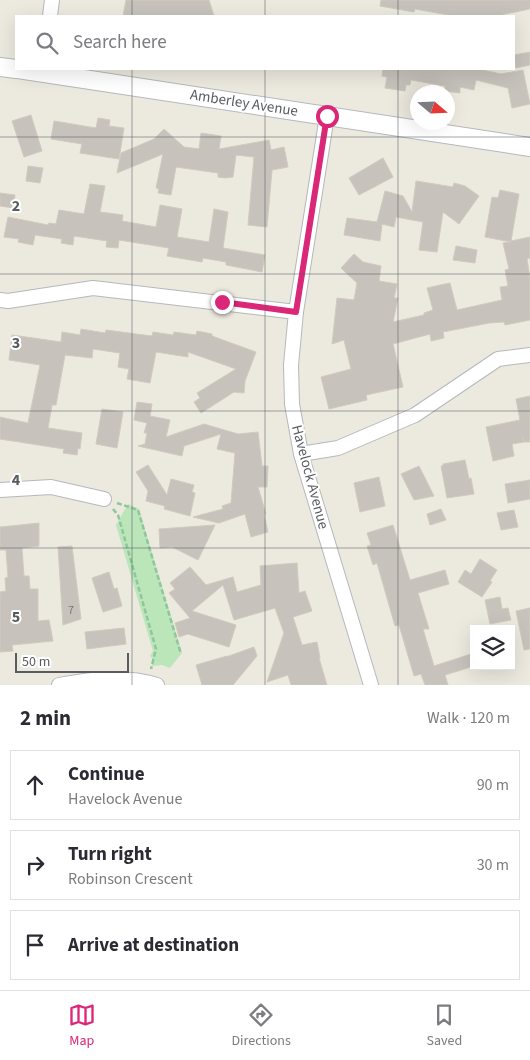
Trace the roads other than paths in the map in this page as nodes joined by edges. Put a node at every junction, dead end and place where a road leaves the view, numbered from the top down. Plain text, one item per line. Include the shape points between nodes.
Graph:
1 (52, 0) edge
2 (50, 15) edge
3 (0, 67) edge
4 (15, 69) edge
5 (41, 70) edge
6 (327, 116) junction
7 (530, 147) edge
8 (0, 300) edge
9 (296, 312) junction
10 (530, 355) edge
11 (301, 454) junction
12 (0, 490) edge
13 (104, 499) road end
14 (152, 684) edge
15 (59, 685) edge
16 (371, 685) edge

1 - 2 street
3 - 4 street, Amberley Avenue
5 - 6 street, Amberley Avenue
6 - 7 street, Amberley Avenue
6 - 9 street, Havelock Avenue
8 - 9 street via 93,288
9 - 11 street, Havelock Avenue via 291,365 292,404
10 - 11 street via 498,359 415,415 338,448
11 - 16 street, Havelock Avenue
12 - 13 street via 51,487
14 - 15 street via 110,679

